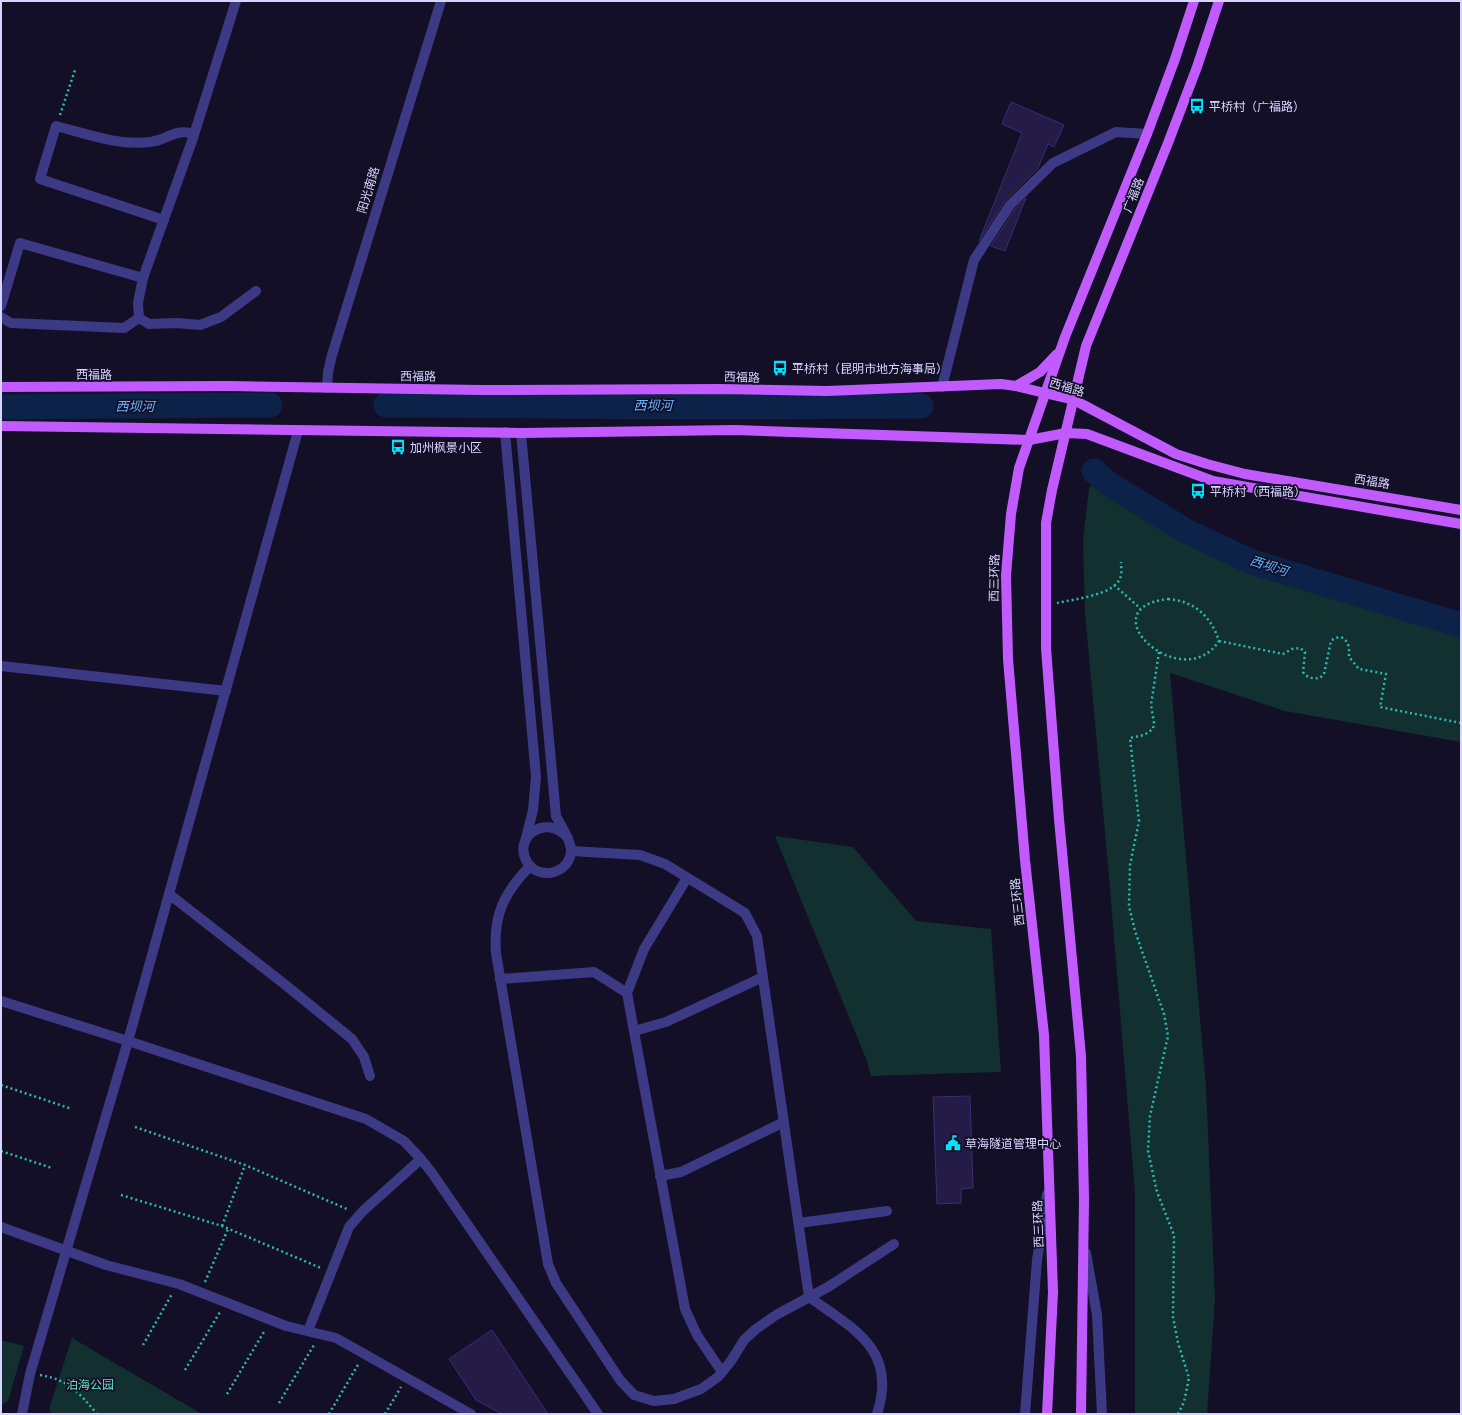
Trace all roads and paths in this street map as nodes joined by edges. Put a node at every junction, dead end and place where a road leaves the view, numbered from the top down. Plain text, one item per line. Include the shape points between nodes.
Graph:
1 (236, 1) edge
2 (441, 1) edge
3 (1194, 1) edge
4 (1219, 1) edge
5 (75, 70) dead end
6 (56, 126) junction
7 (194, 134) junction
8 (1147, 134) junction
9 (164, 220) junction
10 (143, 278) junction
11 (256, 291) dead end
12 (1, 306) edge
13 (1, 316) edge
14 (139, 318) junction
15 (1060, 351) junction
16 (1016, 386) junction
17 (942, 387) junction
18 (1, 388) edge
19 (327, 388) junction
20 (1046, 393) junction
21 (1074, 400) junction
22 (1, 426) edge
23 (298, 431) junction
24 (505, 432) junction
25 (521, 433) junction
26 (1066, 433) junction
27 (1029, 440) junction
28 (1461, 510) edge
29 (1461, 524) edge
30 (1122, 562) dead end
31 (1114, 585) junction
32 (1045, 606) junction
33 (1140, 608) junction
34 (1219, 641) junction
35 (1159, 652) junction
36 (1, 666) edge
37 (226, 691) junction
38 (1461, 723) edge
39 (568, 838) junction
40 (525, 842) junction
41 (571, 851) junction
42 (530, 866) junction
43 (687, 878) junction
44 (169, 894) junction
45 (763, 977) junction
46 (500, 978) junction
47 (627, 993) junction
48 (1, 1001) edge
49 (634, 1031) junction
50 (128, 1041) junction
51 (370, 1076) dead end
52 (1, 1085) edge
53 (72, 1108) dead end
54 (784, 1122) junction
55 (135, 1127) dead end
56 (1, 1151) edge
57 (421, 1159) junction
58 (244, 1165) junction
59 (52, 1168) dead end
60 (660, 1176) junction
61 (1049, 1176) junction
62 (121, 1195) dead end
63 (887, 1211) dead end
64 (360, 1214) junction
65 (799, 1224) junction
66 (222, 1226) junction
67 (1, 1227) edge
68 (228, 1229) junction
69 (1084, 1241) junction
70 (894, 1244) dead end
71 (67, 1249) junction
72 (331, 1272) junction
73 (179, 1284) junction
74 (200, 1291) junction
75 (809, 1297) junction
76 (226, 1302) junction
77 (272, 1320) junction
78 (308, 1331) junction
79 (320, 1334) junction
80 (143, 1345) dead end
81 (364, 1354) junction
82 (185, 1370) dead end
83 (722, 1372) junction
84 (30, 1374) junction
85 (406, 1378) junction
86 (227, 1394) dead end
87 (279, 1403) dead end
88 (22, 1414) edge
89 (97, 1414) edge
90 (329, 1414) edge
91 (385, 1414) edge
92 (471, 1414) edge
93 (598, 1414) edge
94 (877, 1414) edge
95 (1025, 1414) edge
96 (1047, 1414) edge
97 (1082, 1414) edge
98 (1102, 1414) edge
99 (1178, 1414) edge

1 - 7 street
2 - 19 street, 阳光南路 via 332,355
3 - 8 main road, 广福路
4 - 21 main road, 广福路 via 1176,122 1086,346
5 - 6 path
6 - 7 street via 128,142 152,142 183,131
6 - 9 street via 40,179
7 - 9 street
8 - 15 main road, 广福路
8 - 17 street via 1116,132 1053,163 1010,205 974,260
9 - 10 street
10 - 12 street via 20,243
10 - 14 street via 138,303
11 - 14 street via 221,317 200,325 149,324
13 - 14 street via 11,323 124,328
15 - 16 main road via 1040,372
15 - 20 main road, 广福路
16 - 17 main road, 西福路 via 1001,384
16 - 20 main road, 西福路
17 - 19 main road, 西福路 via 827,391
18 - 19 main road, 西福路
20 - 21 main road, 西福路
20 - 27 main road, 西三环路
21 - 26 main road, 广福路
21 - 28 main road, 西福路 via 1176,454 1207,464 1245,474
22 - 23 main road
23 - 24 main road
23 - 37 street
24 - 25 main road
24 - 40 street via 536,777 533,810
25 - 27 main road via 735,430
25 - 39 street via 556,816
26 - 27 main road
26 - 29 main road via 1087,434 1213,482
26 - 32 main road via 1046,523
27 - 61 main road, 西三环路 via 1019,468 1011,514 1006,575 1008,659 1025,860 1044,1035
30 - 31 path via 1122,576
31 - 32 path via 1104,593
31 - 33 path
32 - 69 main road via 1059,820 1081,1056
33 - 34 path via 1158,600 1188,603 1208,618
33 - 35 path via 1135,618 1137,627 1148,644
34 - 35 path via 1213,650 1195,658 1175,658
34 - 38 path via 1283,654 1300,648 1305,652 1302,672 1314,679 1324,674 1331,641 1341,637 1349,645 1349,657 1359,669 1386,674 1380,707
35 - 99 path via 1151,705 1153,729 1144,735 1130,738 1138,821 1130,865 1129,906 1164,1014 1168,1036 1150,1116 1148,1151 1157,1192 1174,1235 1173,1317 1189,1378 1184,1402
36 - 37 street
37 - 44 street
39 - 40 street via 558,829 545,826 532,832
39 - 41 street
40 - 42 street via 524,855
41 - 42 street via 566,864 555,872 542,873
41 - 43 street via 640,855 665,864
42 - 46 street via 507,895 498,913 494,933
43 - 45 street via 745,913 757,936
43 - 47 street via 644,949
44 - 50 street
44 - 51 street via 352,1039 364,1057
45 - 49 street via 666,1022
45 - 54 street
46 - 47 street via 594,972
46 - 83 street via 548,1264 556,1283 620,1380 634,1395 654,1401 674,1399 700,1389
47 - 49 street
48 - 50 street
49 - 60 street
50 - 57 street via 366,1119 404,1141
50 - 71 street
52 - 53 path
54 - 60 street via 681,1172
54 - 65 street
55 - 58 path
56 - 59 path
57 - 64 street
57 - 93 street
58 - 64 path
58 - 66 path
60 - 83 street via 685,1309 697,1335
61 - 95 street via 1037,1260
61 - 96 main road, 西三环路 via 1053,1292
62 - 66 path
63 - 65 street
64 - 72 street via 349,1227
65 - 75 street
66 - 68 path
67 - 71 street
68 - 72 path
68 - 74 path
69 - 97 main road
69 - 98 street via 1097,1315
70 - 75 street
71 - 73 street via 106,1265
71 - 84 street
72 - 78 street
73 - 74 street
73 - 80 path
74 - 76 street
75 - 83 street via 756,1328 744,1340
75 - 94 street via 857,1331 871,1347 881,1365 883,1386
76 - 77 street
76 - 82 path
77 - 78 street
77 - 86 path
78 - 79 street
79 - 81 street via 336,1338
79 - 87 path
81 - 85 street
81 - 90 path
84 - 88 street
84 - 89 path via 56,1378 66,1383 76,1390
85 - 91 path
85 - 92 street

